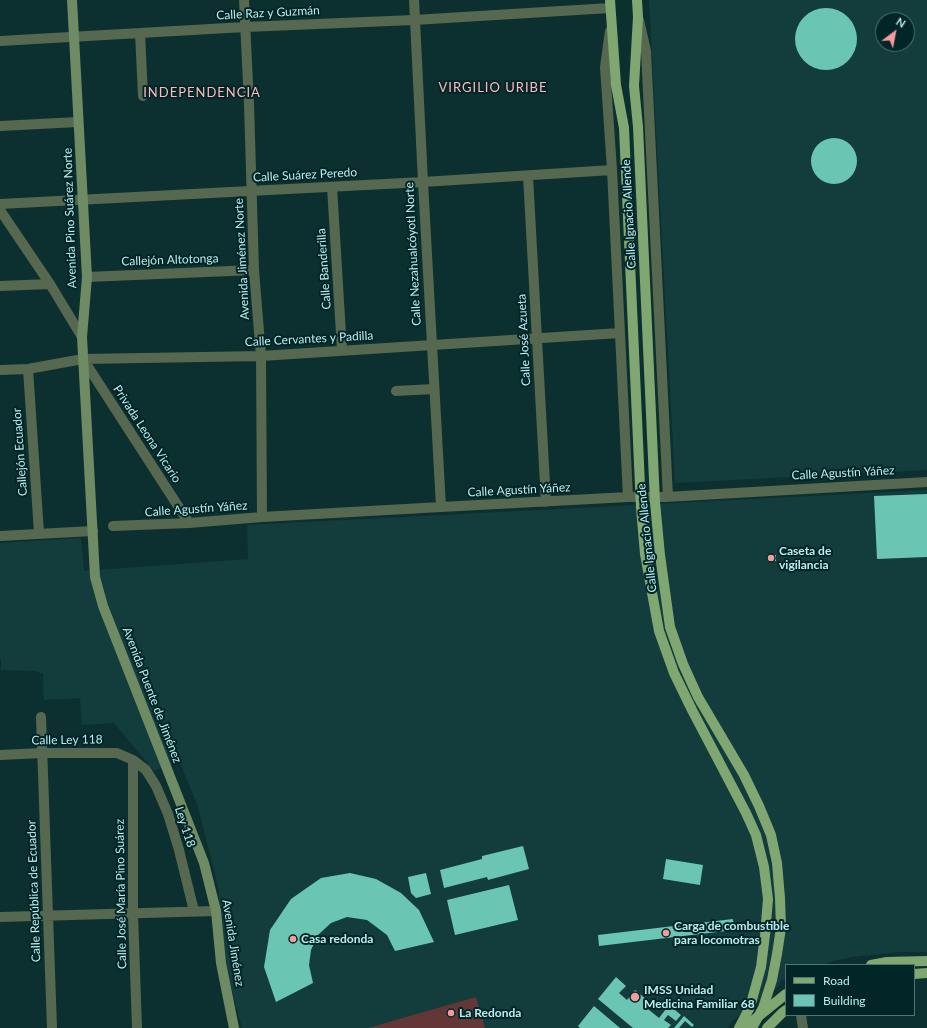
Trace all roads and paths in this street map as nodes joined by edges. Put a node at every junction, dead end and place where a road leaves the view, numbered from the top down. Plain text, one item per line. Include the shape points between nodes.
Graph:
1 (72, 0) edge
2 (244, 0) edge
3 (414, 0) edge
4 (638, 0) edge
5 (610, 4) edge
6 (638, 17) junction
7 (414, 20) junction
8 (611, 23) junction
9 (245, 27) junction
10 (140, 33) junction
11 (74, 37) junction
12 (0, 41) edge
13 (143, 96) dead end
14 (78, 122) junction
15 (0, 126) edge
16 (612, 170) junction
17 (528, 176) junction
18 (422, 182) junction
19 (332, 187) junction
20 (251, 190) junction
21 (83, 200) junction
22 (0, 204) edge
23 (0, 210) edge
24 (254, 270) junction
25 (87, 277) junction
26 (50, 284) junction
27 (0, 286) edge
28 (620, 333) junction
29 (82, 337) junction
30 (537, 338) junction
31 (431, 345) junction
32 (342, 350) junction
33 (261, 356) junction
34 (83, 359) junction
35 (28, 369) junction
36 (0, 370) edge
37 (434, 389) junction
38 (396, 391) dead end
39 (927, 482) edge
40 (628, 497) junction
41 (668, 497) junction
42 (546, 502) junction
43 (441, 506) junction
44 (262, 517) junction
45 (189, 523) junction
46 (113, 526) dead end
47 (93, 531) junction
48 (39, 533) junction
49 (0, 536) edge
50 (41, 717) dead end
51 (42, 753) junction
52 (0, 754) edge
53 (132, 760) junction
54 (204, 863) joint
55 (194, 911) junction
56 (216, 911) junction
57 (133, 913) junction
58 (48, 916) junction
59 (0, 917) edge
60 (927, 961) edge
61 (876, 964) edge
62 (927, 973) edge
63 (915, 974) edge
64 (785, 995) edge
65 (785, 1011) edge
66 (801, 1016) edge
67 (52, 1028) edge
68 (137, 1028) edge
69 (234, 1028) edge
70 (739, 1028) edge
71 (744, 1028) edge
72 (752, 1028) edge
73 (767, 1028) edge
74 (803, 1028) edge

1 - 11 street, Avenida Pino Suárez Norte
2 - 9 street, Avenida Jiménez Norte
3 - 7 street, Calle Nezahualcóyotl Norte
4 - 6 main road, Calle Ignacio Allende
5 - 7 street, Calle Raz y Guzmán
5 - 8 main road, Calle Ignacio Allende
6 - 41 street, Calle Ignacio Allende via 646,51
6 - 72 main road, Calle Ignacio Allende, bridge via 634,86 655,502 670,627 698,697 744,775 771,835 777,863 781,928 772,980 763,1008
7 - 9 street, Calle Raz y Guzmán
7 - 18 street, Calle Nezahualcóyotl Norte
8 - 16 street, Calle Ignacio Allende via 605,67
8 - 70 main road, Calle Ignacio Allende, bridge via 616,85 624,128 645,554 659,631 674,673 756,835 764,867 768,899 761,967 750,1007
9 - 10 street, Calle Raz y Guzmán
9 - 20 street, Avenida Jiménez Norte
10 - 11 street, Calle Raz y Guzmán
10 - 13 street
11 - 12 street, Calle Raz y Guzmán
11 - 14 street, Avenida Pino Suárez Norte
14 - 15 street
14 - 21 street, Avenida Pino Suárez Norte
16 - 17 street, Calle Suárez Peredo
16 - 28 street, Calle Ignacio Allende
17 - 18 street, Calle Suárez Peredo
17 - 30 street, Calle José Azueta
18 - 19 street, Calle Suárez Peredo
18 - 31 street, Calle Nezahualcóyotl Norte
19 - 20 street, Calle Suárez Peredo
19 - 32 street, Calle Banderilla
20 - 21 street, Calle Suárez Peredo
20 - 24 street, Avenida Jiménez Norte
21 - 22 street, Calle Suárez Peredo
21 - 25 street, Avenida Pino Suárez Norte
23 - 26 street
24 - 25 street, Callejón Altotonga
24 - 33 street, Avenida Jiménez Norte
25 - 29 street, Avenida Pino Suárez Norte
26 - 27 street
26 - 29 street
28 - 30 street, Calle Cervantes y Padilla
28 - 40 street, Calle Ignacio Allende
29 - 34 street, Avenida Pino Suárez Norte
30 - 31 street, Calle Cervantes y Padilla
30 - 42 street, Calle José Azueta
31 - 32 street, Calle Cervantes y Padilla
31 - 37 street, Calle Nezahualcóyotl Norte
32 - 33 street, Calle Cervantes y Padilla
33 - 34 street, Calle Cervantes y Padilla
33 - 44 street, Avenida Jiménez Norte
34 - 35 street, Calle Cervantes y Padilla
34 - 45 street, Privada Leona Vicario
34 - 47 street, Avenida Pino Suárez Norte
35 - 36 street, Calle Cervantes y Padilla
35 - 48 street, Callejón Ecuador
37 - 38 street
37 - 43 street, Calle Nezahualcóyotl Norte
39 - 41 street, Calle Agustín Yáñez
40 - 41 street, Calle Agustín Yáñez
40 - 42 street, Calle Agustín Yáñez
42 - 43 street, Calle Agustín Yáñez
43 - 44 street, Calle Agustín Yáñez
44 - 45 street, Calle Agustín Yáñez
45 - 46 street, Calle Agustín Yáñez
47 - 48 street
47 - 54 street, Avenida Puente de Jiménez via 95,577 103,606
48 - 49 street
50 - 51 street, Calle República de Ecuador
51 - 52 street, Calle Ley 118
51 - 53 street, Calle Ley 118 via 117,752
51 - 58 street, Calle República de Ecuador
53 - 55 street, Ley 118 via 146,770 168,814
53 - 57 street, Calle José María Pino Suárez
54 - 56 street, Avenida Jiménez
55 - 56 street
55 - 57 street
56 - 69 street, Avenida Jiménez via 221,963
57 - 58 street
57 - 68 street, Calle José María Pino Suárez
58 - 59 street
58 - 67 street, Calle República de Ecuador
60 - 61 main road
62 - 63 main road
64 - 71 main road
65 - 73 main road
66 - 74 street

